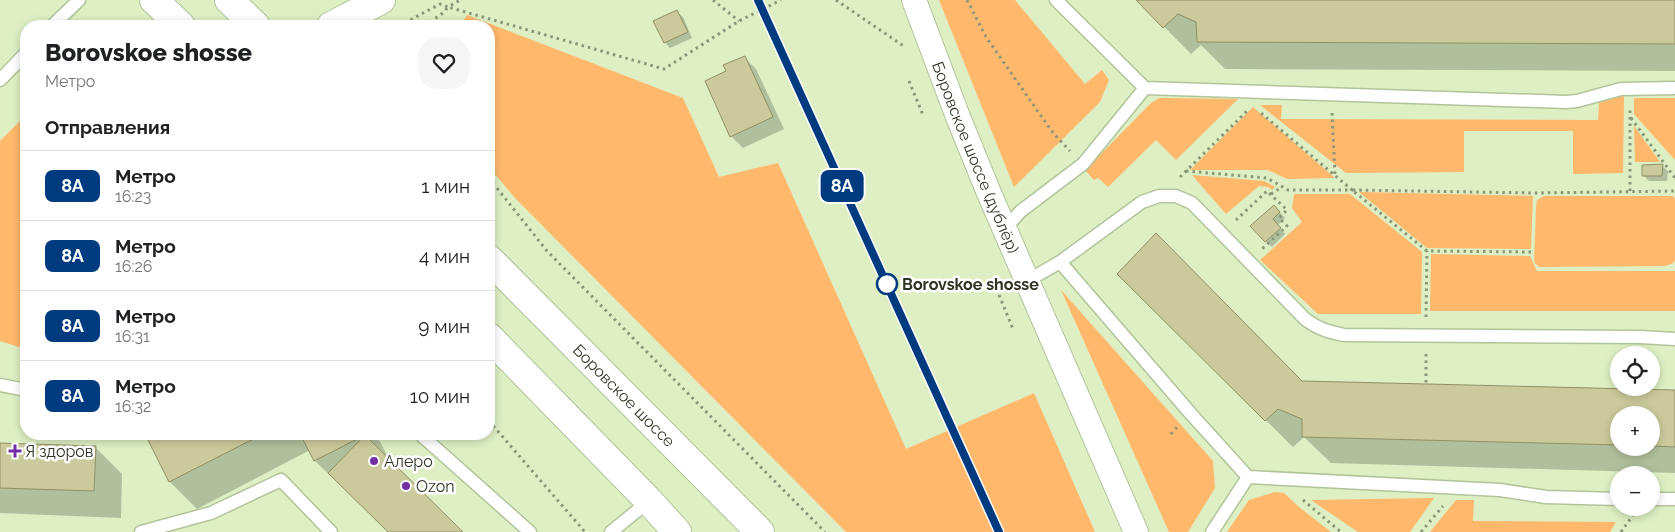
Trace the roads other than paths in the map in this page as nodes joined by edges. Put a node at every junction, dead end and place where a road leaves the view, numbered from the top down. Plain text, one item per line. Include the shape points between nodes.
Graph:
1 (79, 0) edge
2 (154, 0) edge
3 (229, 0) edge
4 (380, 0) edge
5 (914, 0) edge
6 (1056, 0) edge
7 (58, 20) edge
8 (175, 20) edge
9 (250, 20) edge
10 (342, 20) edge
11 (20, 59) edge
12 (0, 80) edge
13 (1145, 88) junction
14 (1675, 88) edge
15 (1004, 229) junction
16 (1060, 262) junction
17 (495, 265) edge
18 (1027, 281) junction
19 (1675, 339) edge
20 (495, 343) edge
21 (0, 385) edge
22 (20, 389) edge
23 (427, 440) edge
24 (1248, 477) junction
25 (1610, 499) edge
26 (1660, 499) edge
27 (1675, 499) edge
28 (650, 501) junction
29 (141, 532) edge
30 (330, 532) edge
31 (530, 532) edge
32 (611, 532) edge
33 (677, 532) edge
34 (760, 532) edge
35 (1136, 532) edge
36 (1212, 532) edge

1 - 7 lane
2 - 8 main road
3 - 9 main road
4 - 10 main road
5 - 15 street, Боровское шоссе (дублёр)
6 - 13 lane
11 - 12 lane
13 - 14 lane via 1566,102 1621,89
13 - 15 lane via 1083,164
15 - 18 street, Боровское шоссе (дублёр)
16 - 18 lane
16 - 19 lane via 1142,202 1159,196 1176,196 1192,203 1305,319 1328,332 1344,335
16 - 24 lane
17 - 34 main road, Боровское шоссе
18 - 35 street, Боровское шоссе (дублёр)
20 - 28 main road
21 - 22 lane
23 - 31 lane
24 - 25 lane
24 - 36 lane
26 - 27 lane
28 - 32 lane
28 - 33 main road
29 - 30 lane via 211,514 281,480

